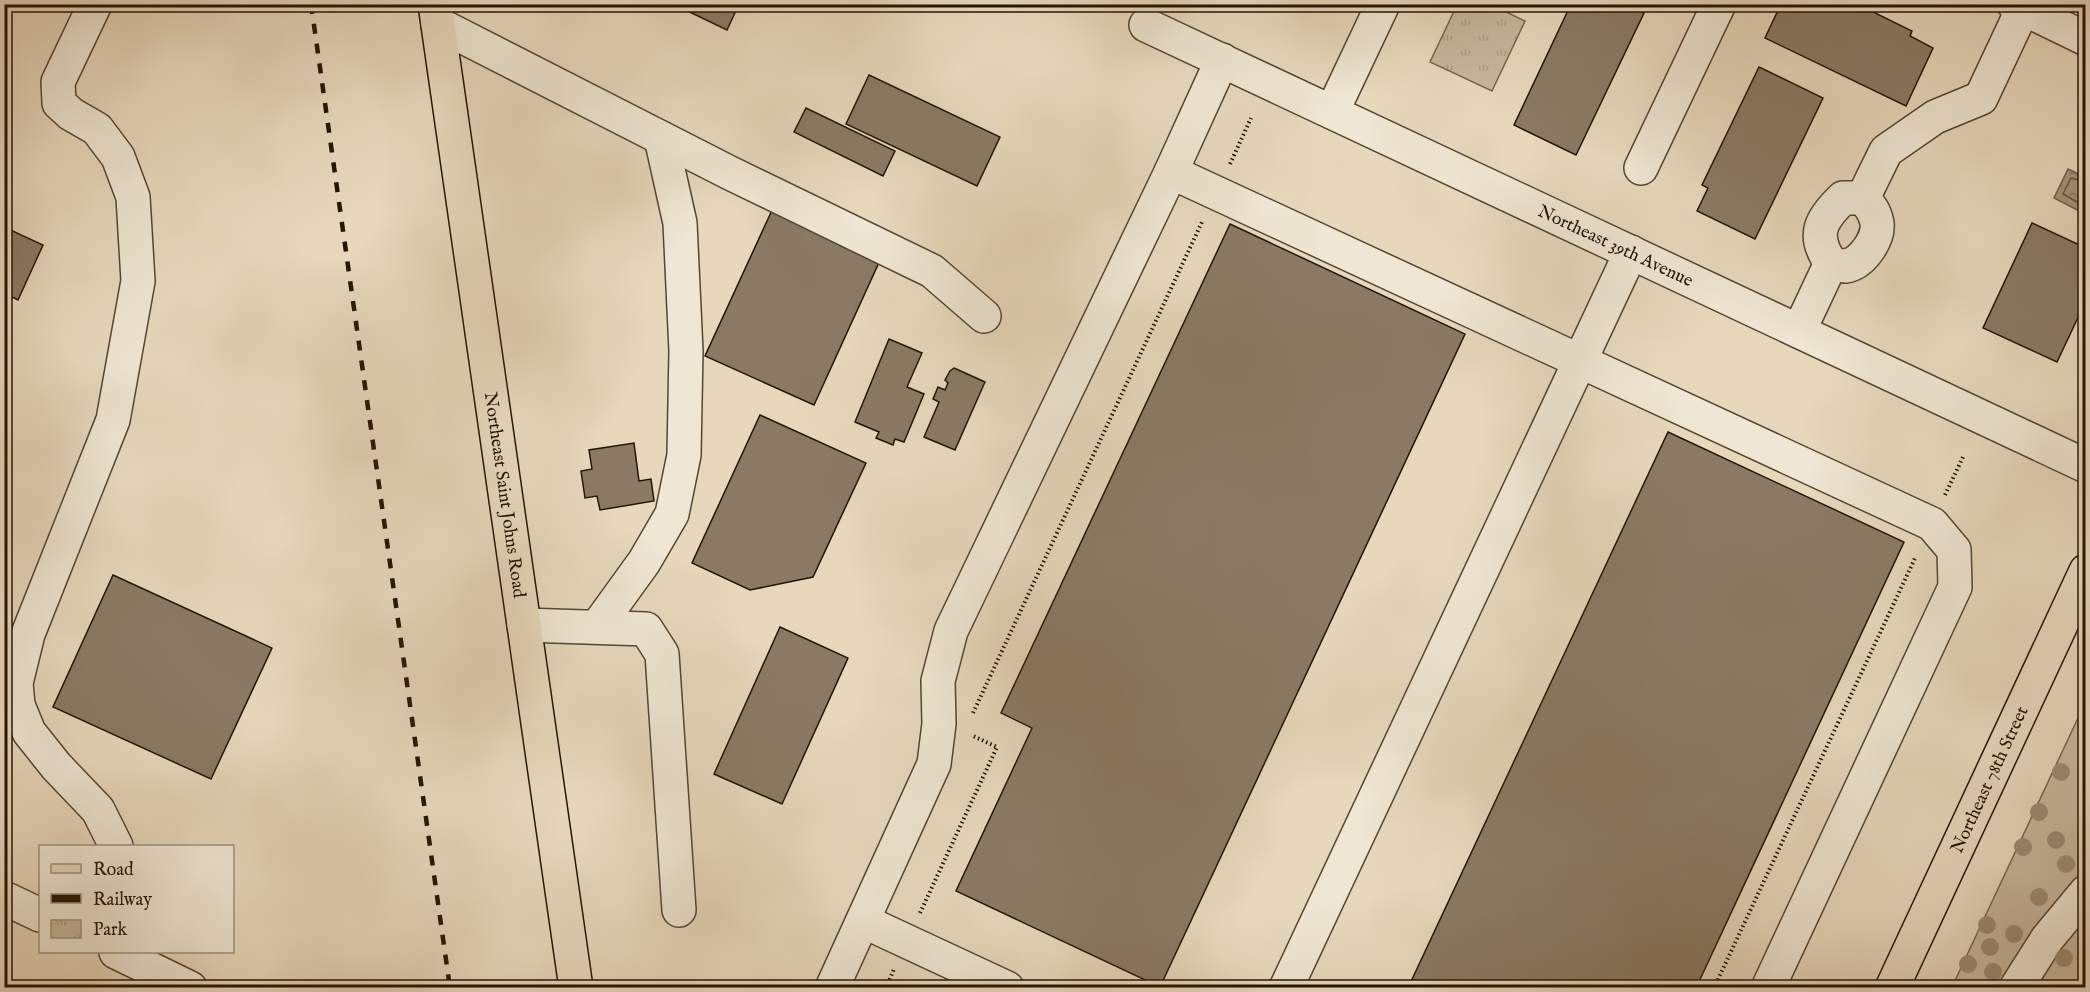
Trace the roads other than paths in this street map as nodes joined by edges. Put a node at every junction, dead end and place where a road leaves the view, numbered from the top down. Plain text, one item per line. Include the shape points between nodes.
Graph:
1 (95, 4) edge
2 (1383, 4) edge
3 (1719, 4) edge
4 (2021, 6) edge
5 (436, 14) edge
6 (1146, 25) dead end
7 (2085, 39) edge
8 (1222, 60) junction
9 (1332, 112) junction
10 (661, 138) junction
11 (1641, 168) dead end
12 (1171, 172) junction
13 (1863, 198) junction
14 (1631, 252) junction
15 (1831, 263) junction
16 (984, 316) dead end
17 (1799, 331) junction
18 (1580, 361) junction
19 (2085, 466) edge
20 (2085, 571) edge
21 (524, 625) junction
22 (597, 627) junction
23 (116, 845) edge
24 (2085, 892) edge
25 (4, 898) edge
26 (679, 910) dead end
27 (39, 915) edge
28 (863, 921) junction
29 (120, 953) edge
30 (190, 987) edge
31 (576, 987) edge
32 (832, 987) edge
33 (1007, 987) edge
34 (1286, 987) edge
35 (1768, 987) edge
36 (1892, 987) edge
37 (2016, 987) edge

1 - 23 street via 58,82 59,104 97,129 118,157 133,197 138,281 113,420 28,634 16,683 18,705 29,732 98,810
2 - 9 street
3 - 11 street
4 - 7 street
4 - 13 street via 1981,98 1935,117 1886,151
5 - 10 street
5 - 21 main road, Northeast Saint Johns Road
6 - 8 street, Northeast 39th Avenue
8 - 9 street, Northeast 39th Avenue
8 - 12 street
9 - 14 street, Northeast 39th Avenue
10 - 16 street via 932,272
10 - 22 street via 680,223 686,351 684,455 672,514 644,562
12 - 18 street
12 - 28 street via 951,631 938,681 939,724 934,765
13 - 15 street via 1843,198 1828,212 1819,232 1822,251
13 - 15 street via 1873,209 1877,225 1873,242 1861,258 1845,266
14 - 17 street, Northeast 39th Avenue
14 - 18 street
15 - 17 street
17 - 19 street, Northeast 39th Avenue
18 - 34 street
18 - 35 street via 1932,524 1954,550 1955,587
20 - 36 main road, Northeast 78th Street
21 - 22 street
21 - 31 main road, Northeast Saint Johns Road
22 - 26 street via 646,628 662,654
24 - 37 street via 2047,939
25 - 27 street
28 - 32 street
28 - 33 street
29 - 30 street

